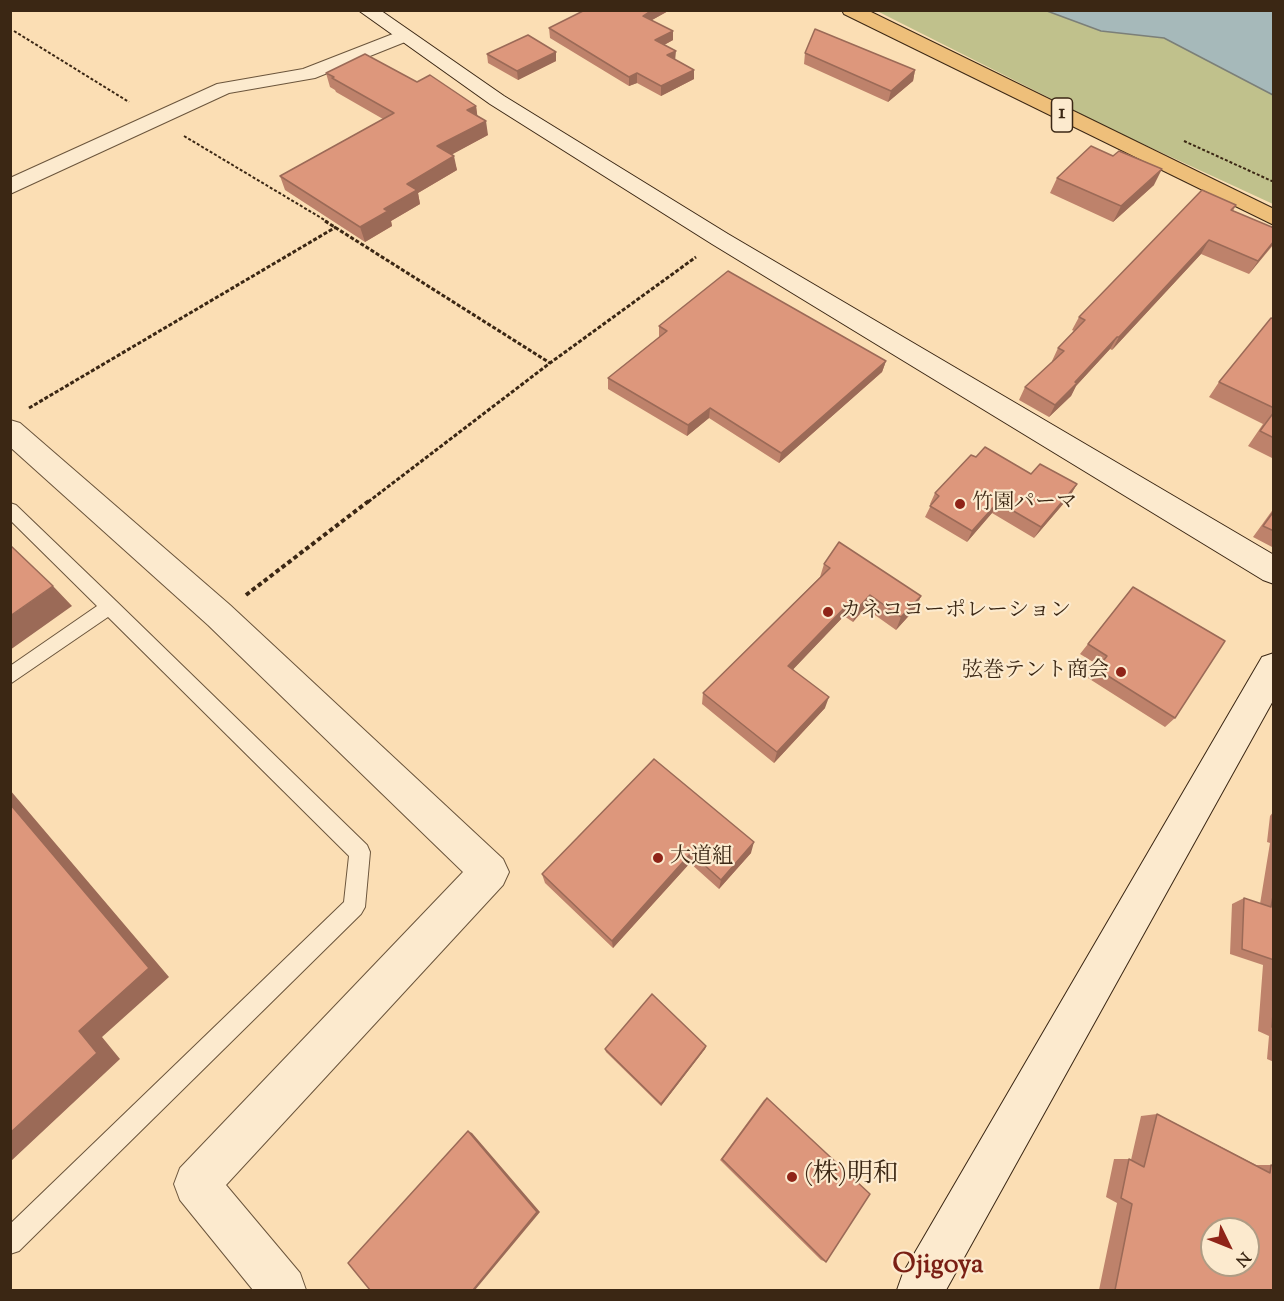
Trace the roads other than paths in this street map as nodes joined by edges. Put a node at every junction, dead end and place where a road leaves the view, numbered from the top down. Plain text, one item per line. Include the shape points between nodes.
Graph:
1 (367, 10) edge
2 (851, 10) edge
3 (403, 36) junction
4 (10, 187) edge
5 (1274, 218) edge
6 (16, 421) edge
7 (10, 509) edge
8 (1274, 571) edge
9 (110, 606) junction
10 (1274, 667) edge
11 (10, 676) edge
12 (10, 1242) edge
13 (283, 1290) edge
14 (920, 1290) edge

1 - 3 street
2 - 5 main road, 1
3 - 4 street via 308,74 224,88
3 - 8 street via 497,100 720,239
6 - 13 street via 490,872 196,1185
7 - 9 lane
9 - 11 lane
9 - 12 lane via 360,852 354,907
10 - 14 street

